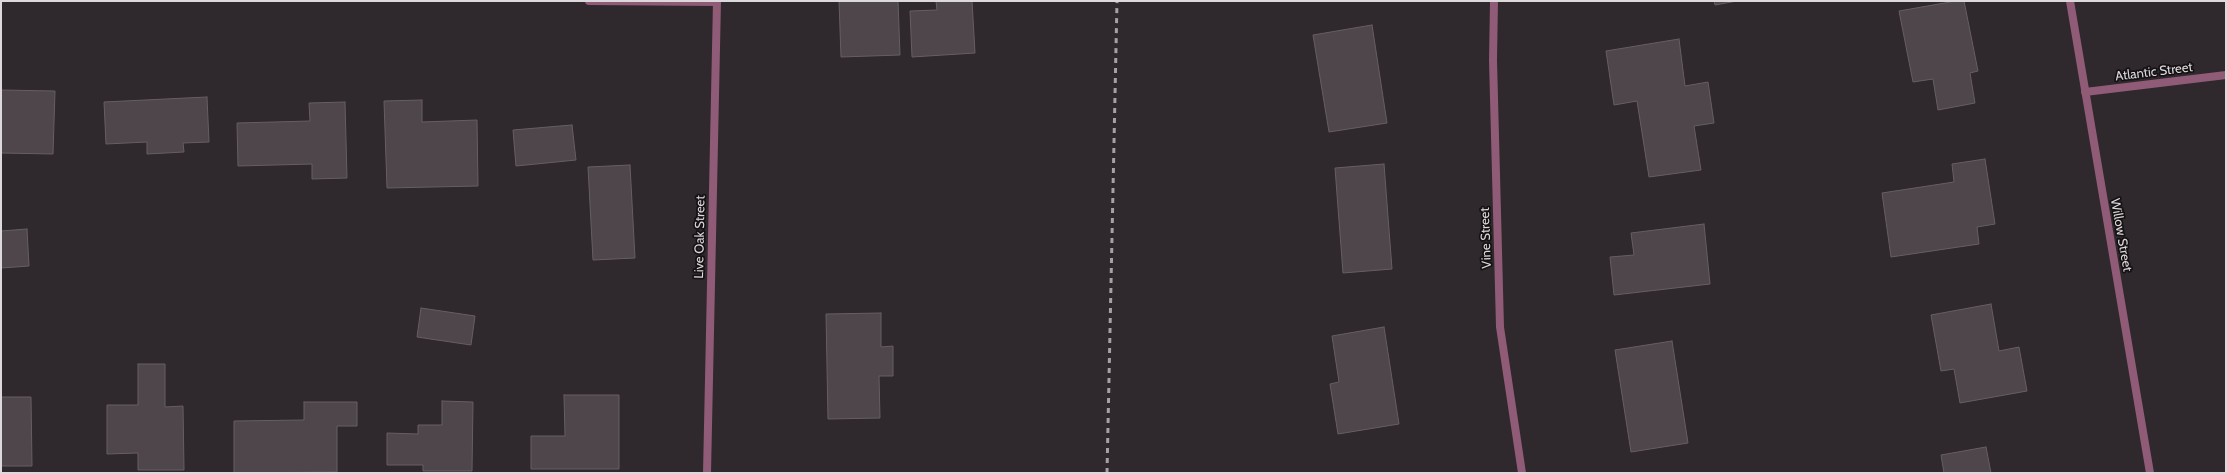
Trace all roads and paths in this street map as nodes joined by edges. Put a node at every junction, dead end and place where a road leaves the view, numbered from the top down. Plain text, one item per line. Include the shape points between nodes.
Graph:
1 (589, 1) edge
2 (1494, 1) edge
3 (2070, 1) edge
4 (717, 2) edge
5 (2226, 75) edge
6 (2085, 92) junction
7 (707, 473) edge
8 (1522, 473) edge
9 (2150, 473) edge

1 - 4 street
2 - 8 street, Vine Street via 1493,60 1500,327
3 - 6 street, Willow Street
4 - 7 street, Live Oak Street
5 - 6 street, Atlantic Street
6 - 9 street, Willow Street

